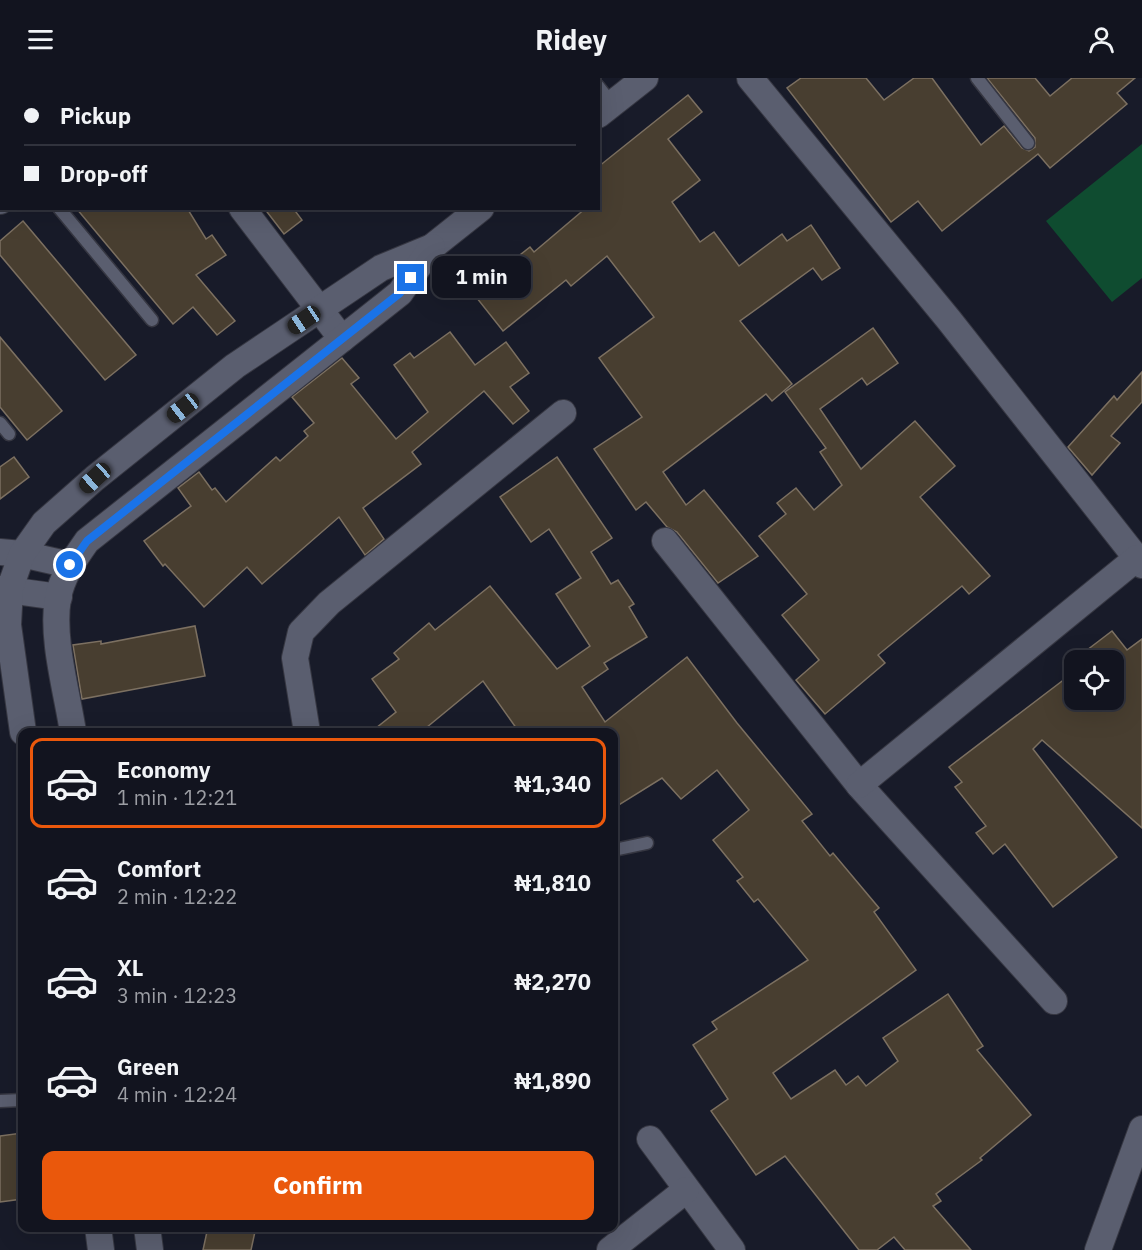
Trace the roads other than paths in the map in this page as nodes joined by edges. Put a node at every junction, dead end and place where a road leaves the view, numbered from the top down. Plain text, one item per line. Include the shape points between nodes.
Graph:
1 (645, 78) edge
2 (750, 78) edge
3 (977, 78) edge
4 (603, 102) edge
5 (1028, 143) dead end
6 (60, 210) edge
7 (244, 210) edge
8 (478, 210) edge
9 (432, 247) junction
10 (321, 309) junction
11 (152, 320) dead end
12 (342, 339) junction
13 (563, 413) dead end
14 (0, 423) edge
15 (9, 434) dead end
16 (665, 541) dead end
17 (11, 553) edge
18 (1140, 561) edge
19 (70, 565) junction
20 (5, 589) edge
21 (58, 597) junction
22 (22, 728) edge
23 (72, 728) edge
24 (306, 728) edge
25 (859, 785) junction
26 (647, 843) dead end
27 (618, 849) edge
28 (1054, 1001) dead end
29 (18, 1100) edge
30 (0, 1101) edge
31 (1142, 1129) edge
32 (650, 1139) dead end
33 (686, 1190) junction
34 (98, 1232) edge
35 (148, 1232) edge
36 (100, 1250) edge
37 (150, 1250) edge
38 (610, 1250) edge
39 (732, 1250) edge
40 (1098, 1250) edge

1 - 4 street
2 - 18 street via 950,320
3 - 5 lane
6 - 11 lane
7 - 10 street
8 - 9 street
9 - 10 street via 381,268
9 - 12 street via 400,293
10 - 12 street
10 - 17 street via 235,366 95,478
12 - 19 street via 87,541
13 - 24 street via 329,603 301,632 295,658
14 - 15 lane
16 - 25 street
17 - 19 street
17 - 20 street
18 - 25 street
19 - 21 street
20 - 21 street
20 - 22 street
21 - 23 street via 56,624
25 - 28 street
26 - 27 lane
29 - 30 lane
31 - 40 street
32 - 33 street
33 - 38 street
33 - 39 street
34 - 36 street
35 - 37 street

